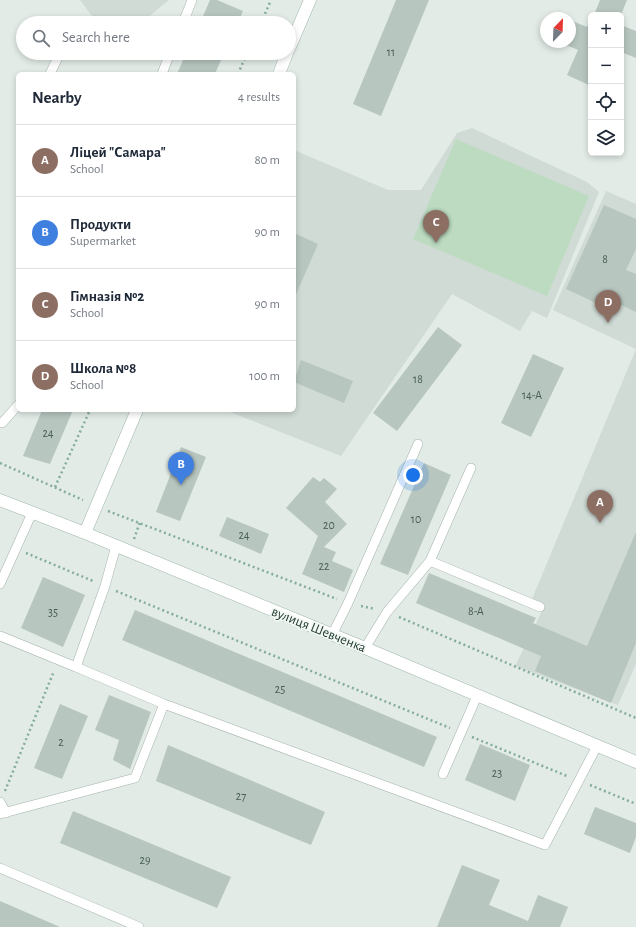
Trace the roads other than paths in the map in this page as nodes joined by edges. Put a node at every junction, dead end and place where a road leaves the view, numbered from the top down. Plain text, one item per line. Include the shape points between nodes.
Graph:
1 (192, 0) edge
2 (310, 0) edge
3 (186, 16) edge
4 (296, 32) edge
5 (57, 60) edge
6 (167, 60) edge
7 (285, 60) edge
8 (51, 72) edge
9 (163, 72) edge
10 (280, 72) edge
11 (16, 407) edge
12 (136, 412) edge
13 (1, 423) edge
14 (418, 444) dead end
15 (471, 468) dead end
16 (0, 500) edge
17 (32, 514) junction
18 (85, 533) junction
19 (116, 546) junction
20 (430, 561) junction
21 (0, 584) edge
22 (540, 607) dead end
23 (332, 635) junction
24 (0, 636) edge
25 (365, 648) junction
26 (76, 667) junction
27 (477, 696) junction
28 (164, 704) junction
29 (597, 746) junction
30 (636, 762) edge
31 (443, 774) dead end
32 (0, 802) edge
33 (3, 814) edge
34 (0, 868) edge
35 (139, 927) edge

1 - 3 lane
2 - 4 street
5 - 8 lane
6 - 9 lane
7 - 10 street
11 - 13 lane
12 - 18 street
14 - 23 lane
15 - 20 lane
16 - 17 street, вулиця Шевченка
17 - 18 street, вулиця Шевченка
17 - 21 lane
18 - 19 street, вулиця Шевченка
19 - 23 street, вулиця Шевченка
19 - 26 lane via 105,586
20 - 22 lane
20 - 25 lane via 387,612
23 - 25 street, вулиця Шевченка
24 - 26 lane
25 - 27 street, вулиця Шевченка
26 - 28 lane
27 - 29 street, вулиця Шевченка
27 - 31 lane
28 - 29 lane via 545,844
28 - 33 lane via 135,778
29 - 30 street, вулиця Шевченка
32 - 33 lane
34 - 35 lane

